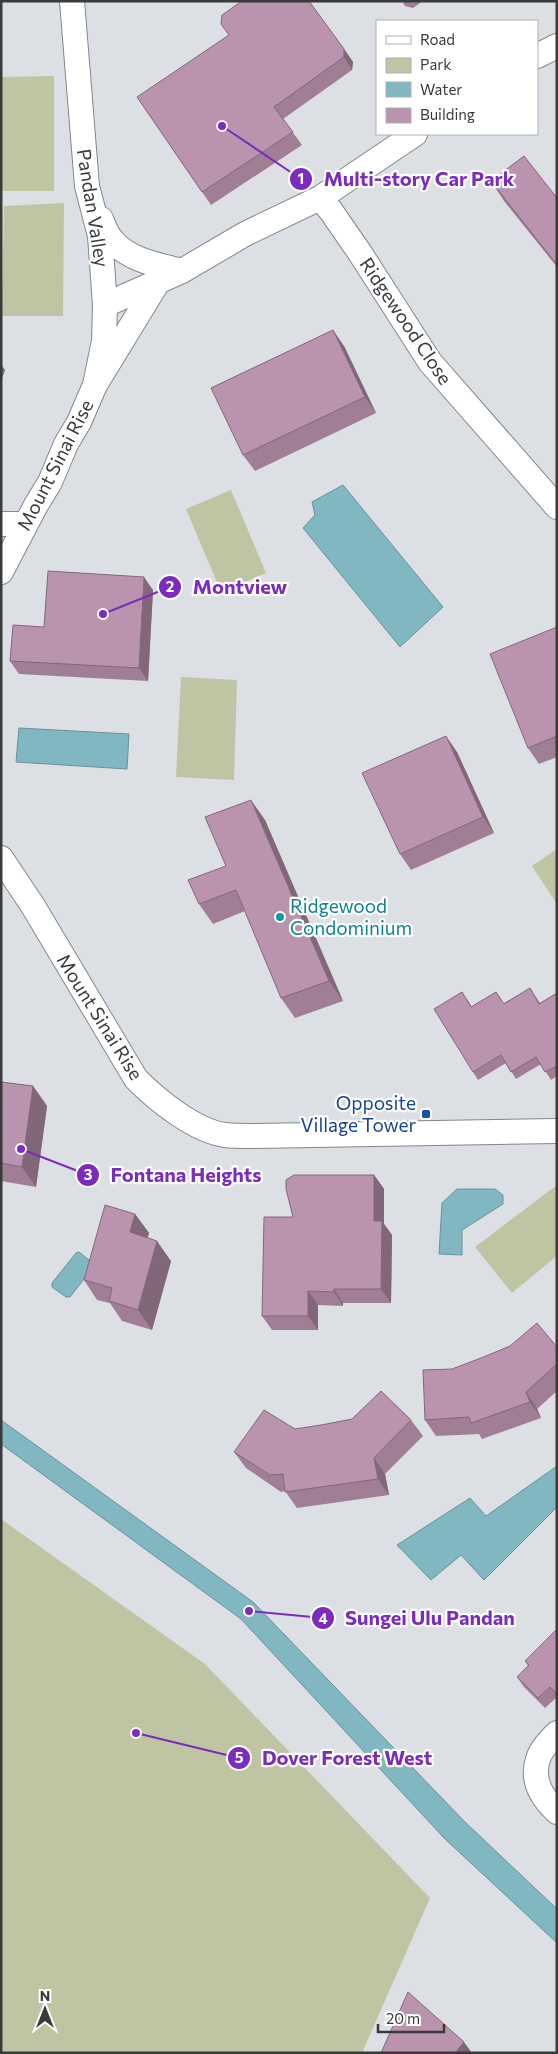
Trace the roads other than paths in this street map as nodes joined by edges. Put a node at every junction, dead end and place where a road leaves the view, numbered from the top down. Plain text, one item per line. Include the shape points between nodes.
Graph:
1 (72, 1) edge
2 (557, 46) edge
3 (538, 56) edge
4 (414, 135) edge
5 (87, 186) junction
6 (320, 198) junction
7 (182, 270) junction
8 (158, 282) junction
9 (106, 305) junction
10 (95, 385) junction
11 (557, 507) edge
12 (1, 524) edge
13 (26, 524) junction
14 (1, 572) edge
15 (2, 863) edge
16 (557, 1131) edge
17 (551, 1739) edge
18 (557, 1812) edge

1 - 5 street, Pandan Valley
2 - 3 street
4 - 6 street
5 - 7 street via 111,240 146,262
5 - 9 street, Pandan Valley via 100,236
6 - 7 street via 245,234
6 - 11 street, Ridgewood Close via 332,210 430,362
7 - 8 street
8 - 9 street
8 - 10 street
9 - 10 street, Pandan Valley via 104,341
10 - 13 street, Mount Sinai Rise via 50,482
12 - 13 street
13 - 14 street, Mount Sinai Rise
15 - 16 street, Mount Sinai Rise via 33,906 136,1079 157,1100 204,1129 224,1135 253,1136
17 - 18 street via 538,1759 537,1774 539,1791

